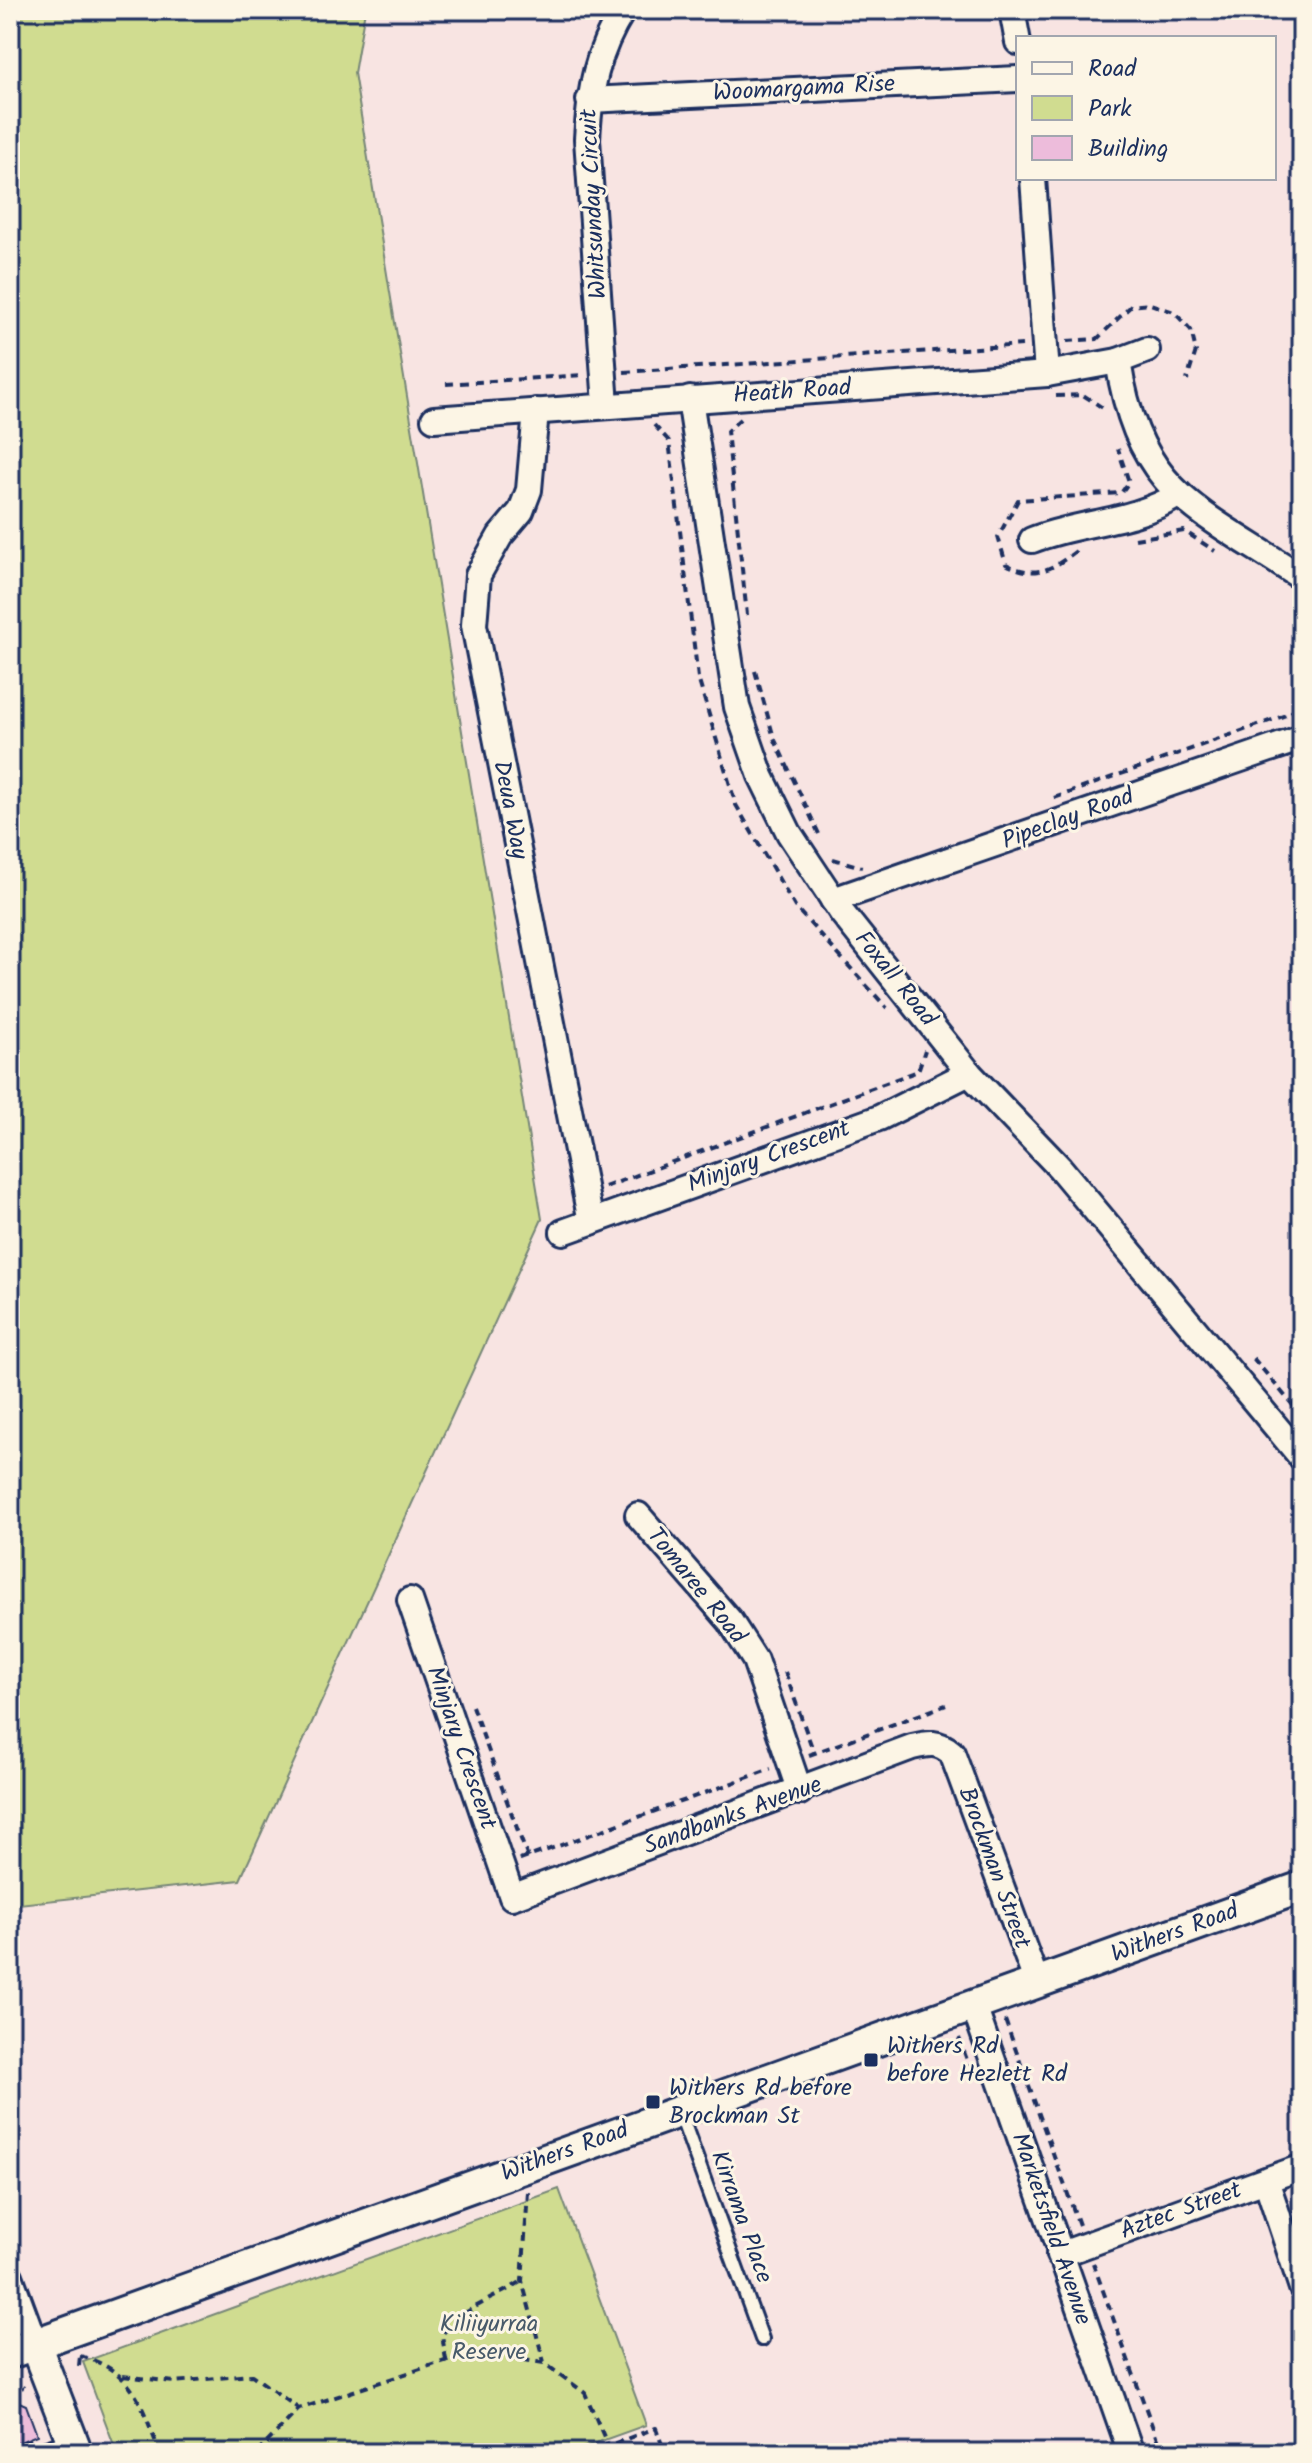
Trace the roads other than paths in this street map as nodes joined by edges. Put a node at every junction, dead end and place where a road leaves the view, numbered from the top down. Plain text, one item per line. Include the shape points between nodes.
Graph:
1 (623, 10) edge
2 (1012, 10) edge
3 (1017, 36) edge
4 (1016, 79) edge
5 (589, 100) junction
6 (1033, 180) edge
7 (1147, 350) dead end
8 (1118, 361) junction
9 (1050, 385) junction
10 (690, 399) junction
11 (606, 405) junction
12 (536, 411) junction
13 (434, 419) dead end
14 (1178, 495) junction
15 (1032, 540) dead end
16 (1295, 588) edge
17 (1302, 738) edge
18 (833, 900) junction
19 (969, 1073) junction
20 (591, 1222) junction
21 (563, 1232) dead end
22 (1302, 1458) edge
23 (638, 1515) dead end
24 (410, 1600) dead end
25 (952, 1753) joint
26 (800, 1792) junction
27 (1302, 1887) edge
28 (512, 1897) joint
29 (1037, 1983) junction
30 (973, 2004) junction
31 (679, 2110) junction
32 (1302, 2167) edge
33 (1266, 2180) junction
34 (1059, 2255) junction
35 (10, 2276) edge
36 (1302, 2288) edge
37 (762, 2339) dead end
38 (22, 2349) edge
39 (74, 2446) edge
40 (35, 2452) edge
41 (1131, 2453) edge

1 - 5 street, Whitsunday Circuit via 594,69
2 - 3 street
4 - 5 street, Woomargama Rise
5 - 11 street, Whitsunday Circuit via 587,139
6 - 9 street
7 - 8 street, Heath Road
8 - 9 street, Heath Road
8 - 14 street via 1133,427 1161,477
9 - 10 street, Heath Road
10 - 11 street, Heath Road
10 - 18 street, Foxall Road via 737,707 761,776 789,833
11 - 12 street, Heath Road
12 - 13 street, Heath Road
12 - 20 street, Deua Way via 529,490 478,575 474,625
14 - 15 street via 1139,515
14 - 16 street
17 - 18 street, Pipeclay Road
18 - 19 street, Foxall Road
19 - 20 street, Minjary Crescent via 879,1118
19 - 22 street, Foxall Road via 1060,1168
20 - 21 street, Minjary Crescent
23 - 26 street, Tomaree Road via 730,1621 755,1660 780,1766
24 - 28 street, Minjary Crescent
25 - 26 street, Sandbanks Avenue via 929,1743
25 - 29 street, Brockman Street
26 - 28 street, Sandbanks Avenue
27 - 29 street, Withers Road
29 - 30 street, Withers Road
30 - 31 street, Withers Road
30 - 34 street, Marketsfield Avenue
31 - 37 lane, Kirrama Place
31 - 38 street, Withers Road
32 - 33 street, Aztec Street
33 - 34 street, Aztec Street
33 - 36 street
34 - 41 street, Marketsfield Avenue
35 - 38 street
38 - 39 street
39 - 40 lane

